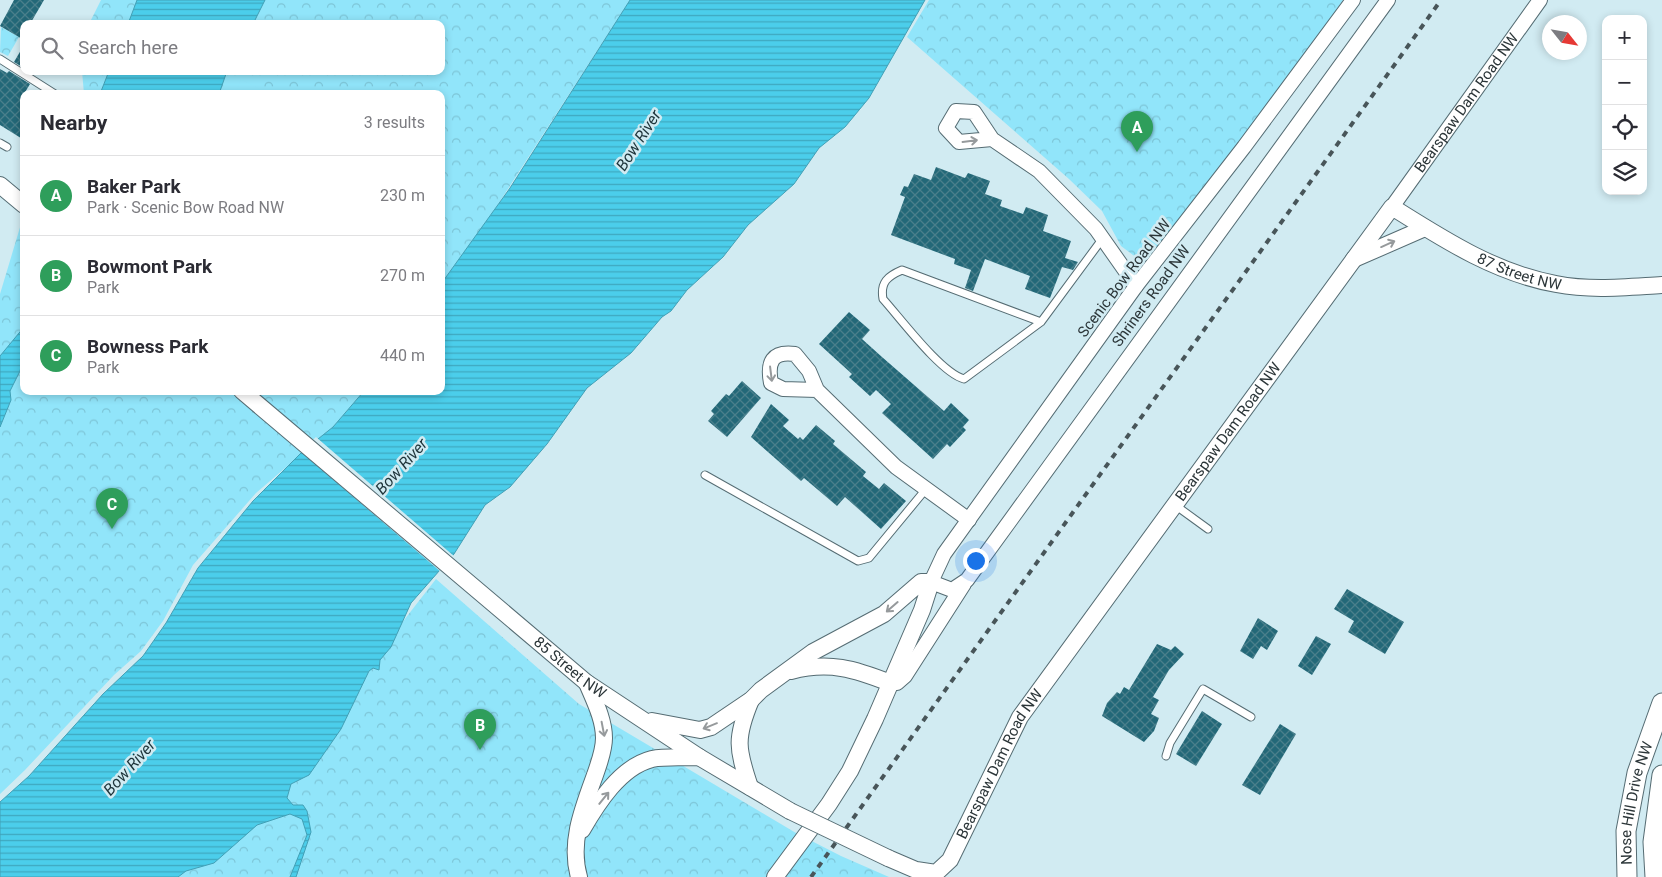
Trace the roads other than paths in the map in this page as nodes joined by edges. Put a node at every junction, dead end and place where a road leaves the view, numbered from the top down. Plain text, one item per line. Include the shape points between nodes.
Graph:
1 (1354, 0) edge
2 (1388, 0) edge
3 (1540, 0) edge
4 (0, 59) edge
5 (20, 72) edge
6 (25, 75) edge
7 (49, 90) edge
8 (992, 138) dead end
9 (0, 143) edge
10 (7, 147) dead end
11 (0, 185) edge
12 (20, 202) edge
13 (1392, 207) junction
14 (1425, 228) junction
15 (1102, 238) junction
16 (1351, 261) junction
17 (1662, 285) edge
18 (1136, 286) junction
19 (1041, 322) junction
20 (817, 390) dead end
21 (247, 395) edge
22 (705, 474) dead end
23 (926, 489) junction
24 (1175, 504) junction
25 (969, 520) junction
26 (1208, 528) dead end
27 (966, 580) junction
28 (931, 582) junction
29 (785, 673) junction
30 (587, 683) junction
31 (890, 683) junction
32 (751, 700) junction
33 (1662, 703) edge
34 (1251, 717) dead end
35 (641, 719) junction
36 (1166, 756) dead end
37 (699, 757) junction
38 (1662, 775) edge
39 (750, 787) junction
40 (577, 838) junction
41 (939, 875) edge
42 (579, 877) edge
43 (775, 877) edge
44 (1627, 877) edge
45 (1655, 877) edge

1 - 18 street, Scenic Bow Road NW
2 - 27 street, Shriners Road NW
3 - 13 street, Bearspaw Dam Road NW
4 - 5 lane
6 - 7 lane
8 - 15 street via 1039,171
9 - 10 lane
11 - 12 street
13 - 14 street, 87 Street NW
13 - 16 street, Bearspaw Dam Road NW
16 -> 14 street
14 - 17 street, 87 Street NW via 1473,256 1511,272 1556,284 1599,288
15 - 18 street
15 - 19 lane
16 - 24 street, Bearspaw Dam Road NW
18 - 25 street, Scenic Bow Road NW
19 - 19 lane via 964,379 954,376 942,366 883,299 881,289 888,275 902,270
20 - 23 street via 896,467
21 - 30 street, 85 Street NW
22 - 23 lane via 858,561 868,558
23 - 25 street
24 - 26 lane
24 - 41 street, Bearspaw Dam Road NW via 1020,718 958,846
25 - 28 street, Scenic Bow Road NW via 944,554
27 - 28 street via 952,590
27 - 31 street, Shriners Road NW via 905,676 897,683
28 -> 29 street via 921,582 884,614 813,652
28 - 31 street
29 - 31 street via 810,666 834,666 858,670
29 - 32 street
30 - 35 street, 85 Street NW
30 -> 40 street via 600,714 604,737 602,754 580,816
31 - 43 street via 850,770
32 -> 35 street via 711,727 700,730
32 - 39 street via 738,741 738,753
33 - 44 main road, Nose Hill Drive NW via 1637,773 1626,831
34 - 36 lane via 1203,689 1170,743
35 - 37 street, 85 Street NW
37 - 39 street, 85 Street NW
40 -> 37 street via 604,797 631,769 652,759
38 - 45 main road, Nose Hill Drive NW via 1653,842
39 - 41 street, 85 Street NW, bridge via 790,811 888,858 916,870
40 - 42 street

